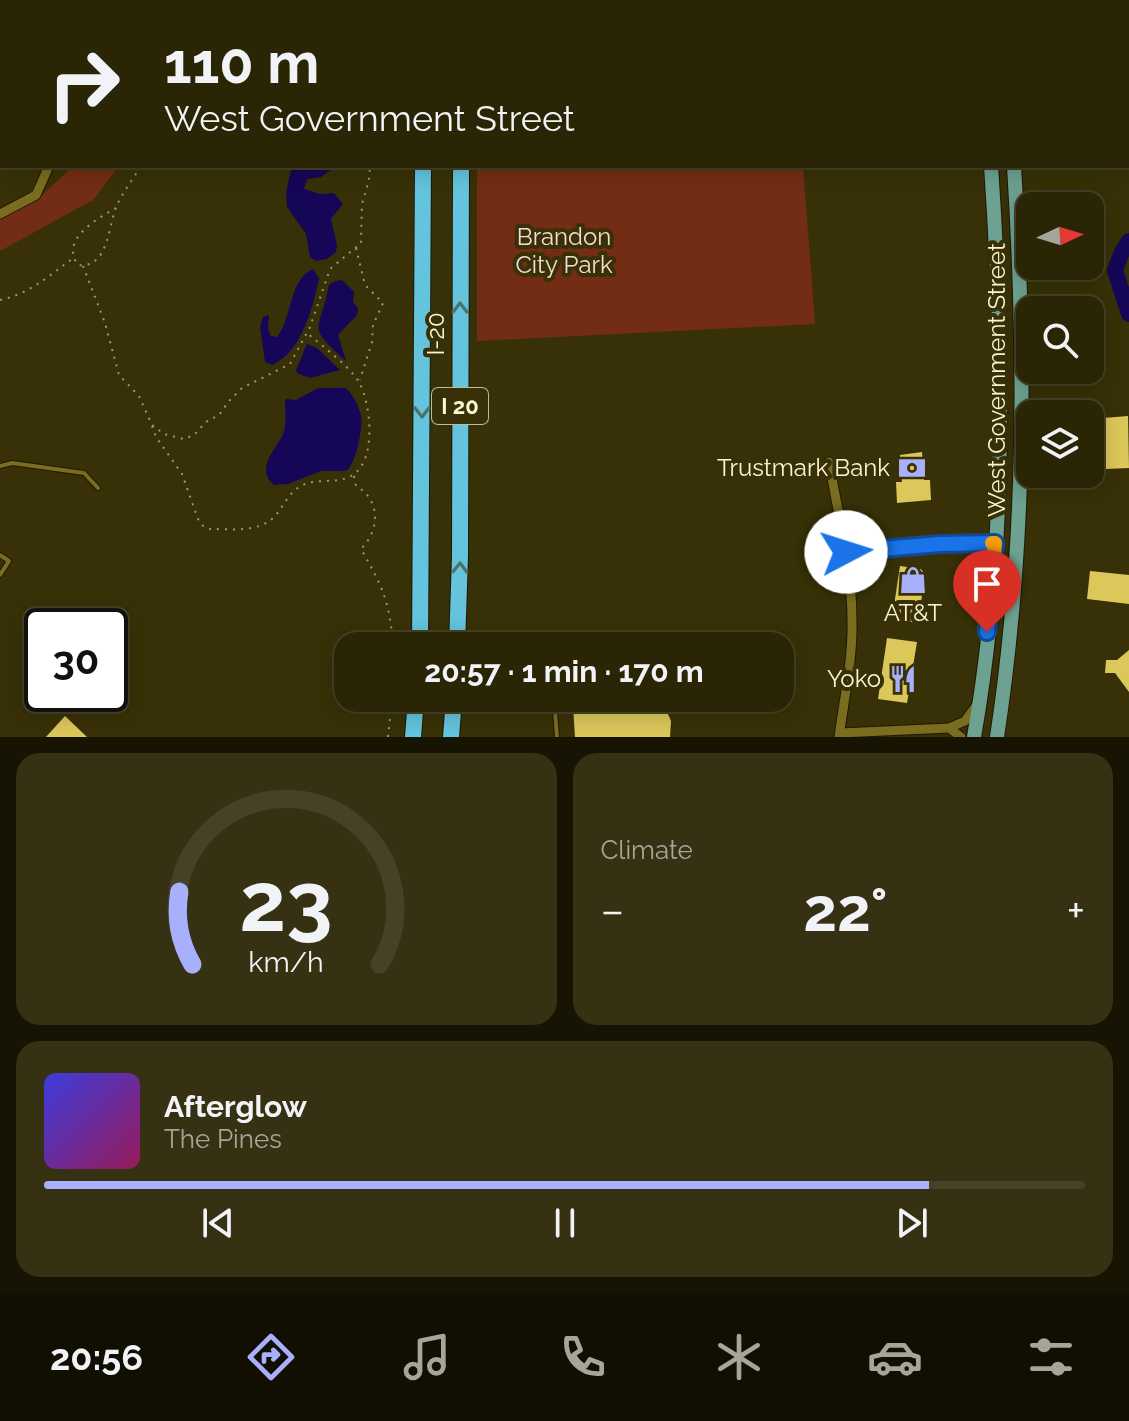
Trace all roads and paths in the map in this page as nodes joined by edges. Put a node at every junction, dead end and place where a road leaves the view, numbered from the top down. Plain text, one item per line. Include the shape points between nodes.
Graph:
1 (48, 168) edge
2 (140, 168) edge
3 (370, 168) edge
4 (423, 168) edge
5 (461, 168) edge
6 (992, 170) edge
7 (1014, 170) edge
8 (116, 208) junction
9 (0, 214) edge
10 (355, 247) junction
11 (73, 258) junction
12 (83, 266) junction
13 (0, 300) edge
14 (307, 333) junction
15 (360, 384) junction
16 (1025, 400) edge
17 (152, 425) junction
18 (829, 462) dead end
19 (0, 466) edge
20 (354, 475) junction
21 (98, 488) dead end
22 (1024, 488) edge
23 (995, 543) junction
24 (1019, 545) junction
25 (846, 552) junction
26 (0, 555) edge
27 (0, 575) edge
28 (392, 632) edge
29 (420, 632) edge
30 (457, 632) edge
31 (979, 696) junction
32 (391, 712) edge
33 (415, 712) edge
34 (453, 712) edge
35 (555, 712) edge
36 (949, 728) junction
37 (915, 733) edge
38 (840, 735) edge
39 (388, 737) edge
40 (413, 737) edge
41 (451, 737) edge
42 (557, 737) edge
43 (961, 737) edge
44 (974, 737) edge
45 (997, 737) edge

1 - 9 street via 36,195
2 - 8 path
3 - 10 path via 361,243
4 -> 29 highway, I-20 / I 20
30 -> 5 highway, I-20 / I 20
6 - 7 main road
6 - 23 main road, West Government Street via 1001,398
7 - 16 main road, West Government Street
8 - 11 path via 82,232
8 - 12 path via 104,248
10 - 14 path via 330,269
10 - 15 path via 365,285 383,303
11 - 12 path
11 - 13 path via 34,287
12 - 17 path via 119,375 139,396
14 - 15 path
14 - 17 path via 290,364 242,388 194,435 174,439
15 - 20 path via 369,441 363,465
17 - 20 path via 182,474 198,519 210,529 263,525 304,484
18 - 25 street
19 - 21 lane via 84,473
20 - 28 path via 356,486 375,508 375,527 361,549 390,609
22 - 24 main road, West Government Street
23 - 24 main road
23 - 25 street
23 - 31 main road, West Government Street
24 - 45 main road, West Government Street
25 - 38 street via 852,641
26 - 27 lane via 9,561
31 - 36 street via 968,718
31 - 44 main road, West Government Street
32 - 39 path
33 - 40 highway
34 - 41 highway
35 - 42 lane
36 - 37 street
36 - 43 street
37 - 38 street

